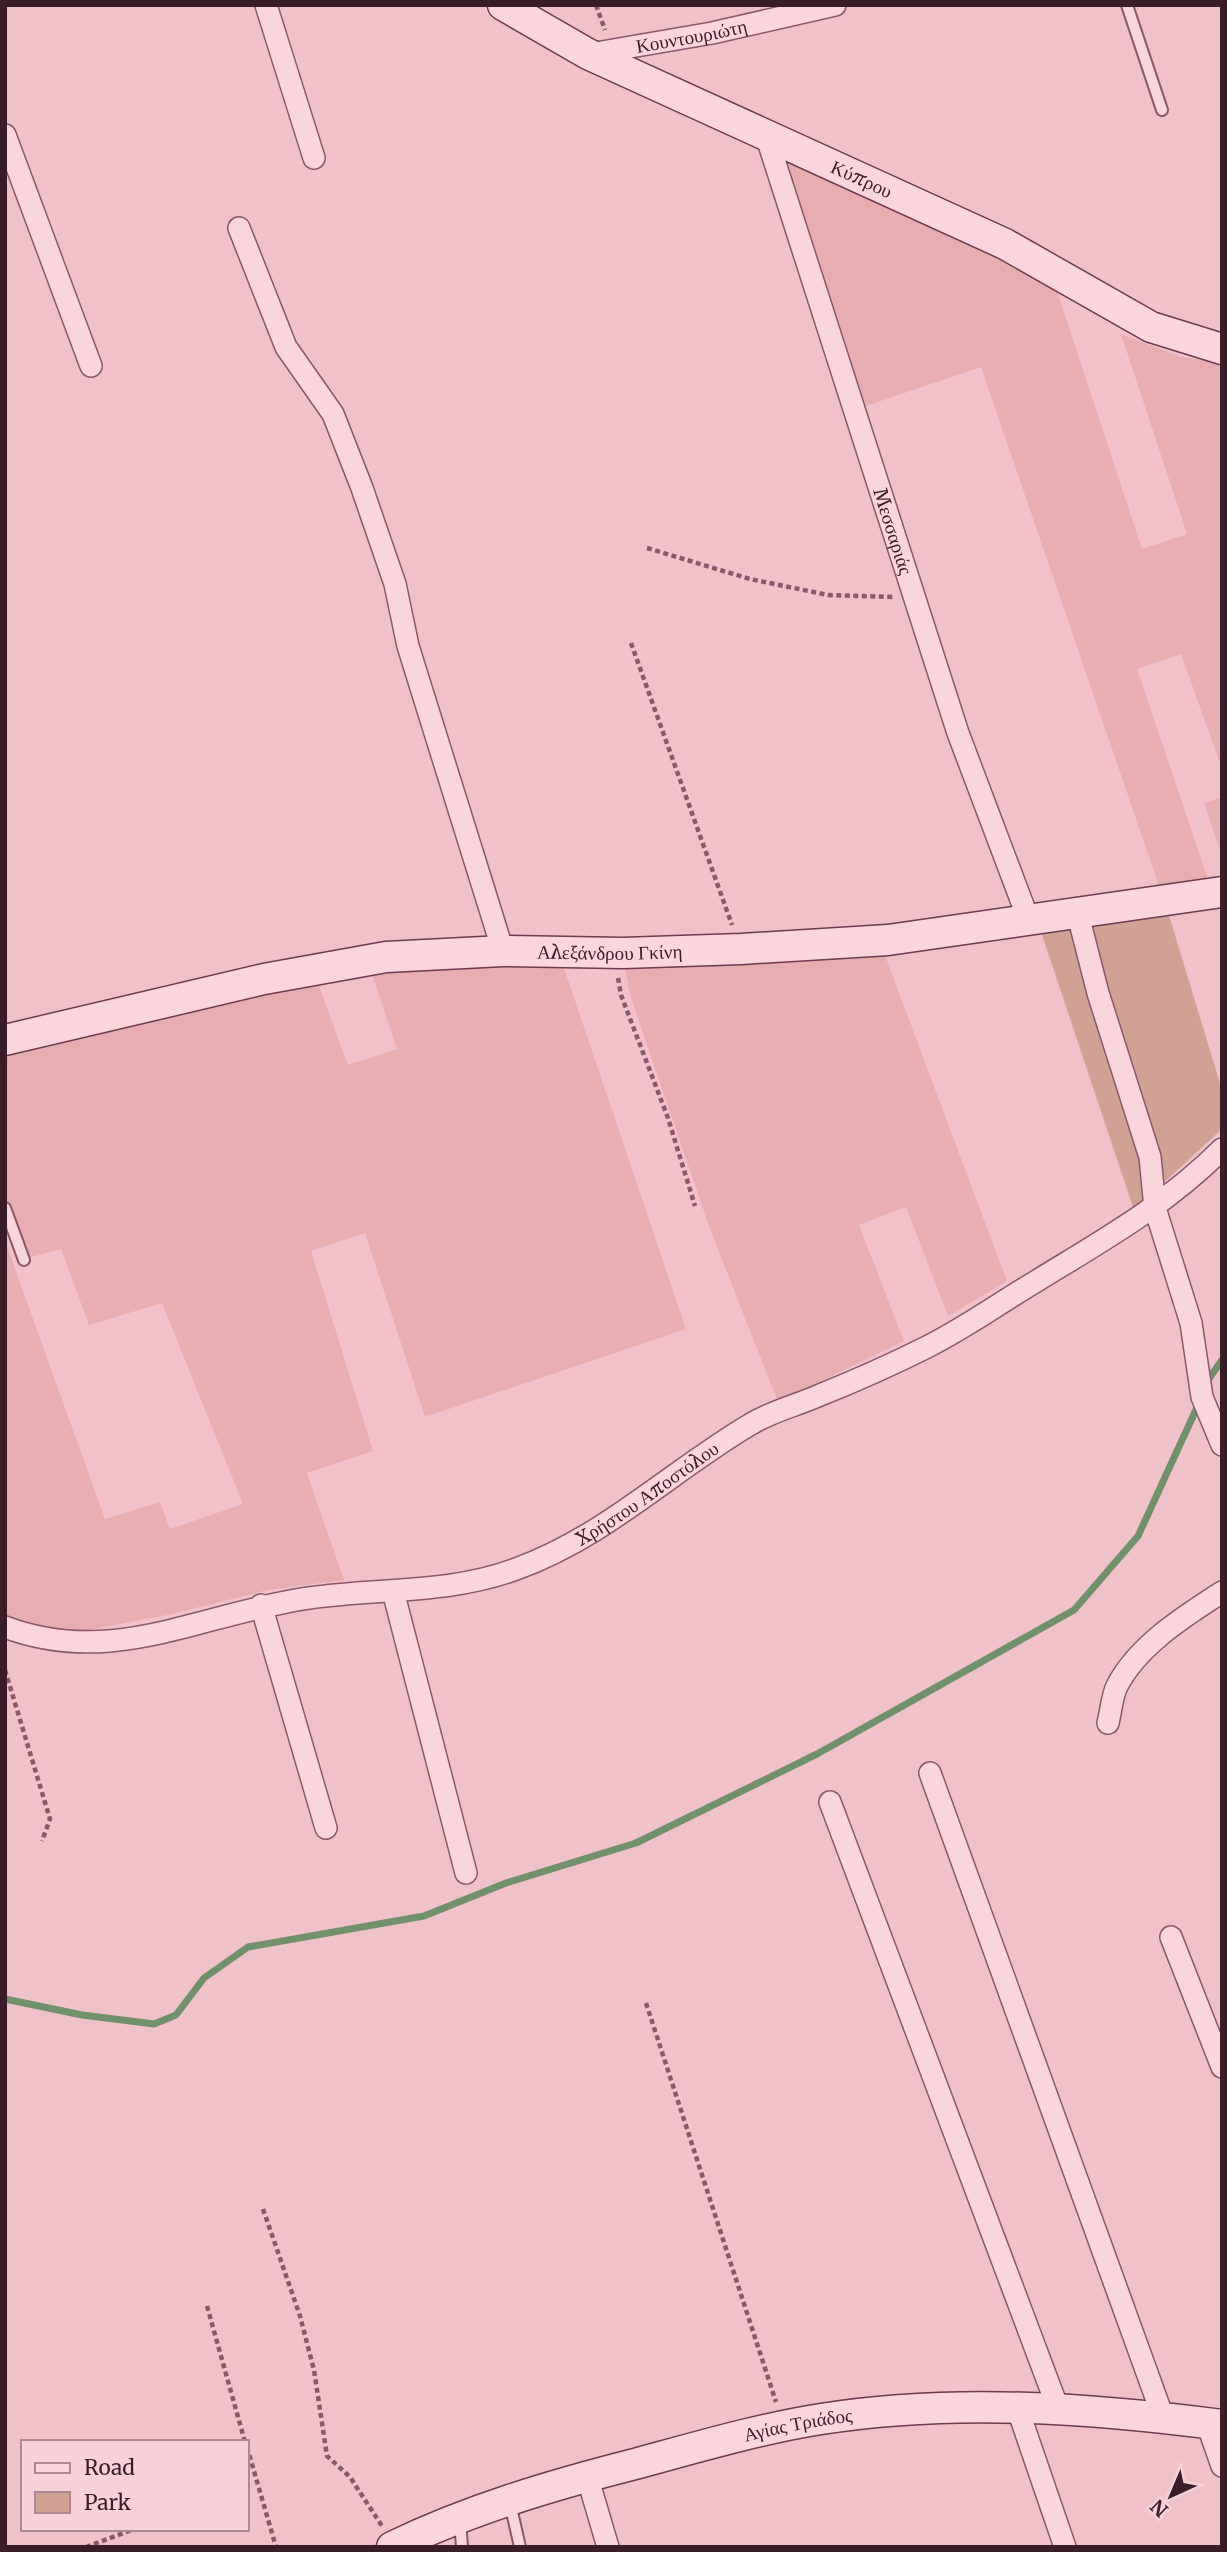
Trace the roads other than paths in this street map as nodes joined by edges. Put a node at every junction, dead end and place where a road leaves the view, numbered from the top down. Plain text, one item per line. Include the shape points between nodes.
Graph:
1 (266, 5) edge
2 (503, 5) edge
3 (835, 5) edge
4 (1127, 5) edge
5 (588, 54) junction
6 (1162, 110) dead end
7 (5, 135) edge
8 (767, 138) junction
9 (314, 158) dead end
10 (239, 228) dead end
11 (1222, 349) edge
12 (91, 366) dead end
13 (1222, 892) edge
14 (1078, 915) junction
15 (1029, 921) junction
16 (503, 951) junction
17 (5, 1040) edge
18 (1222, 1149) edge
19 (5, 1208) edge
20 (1155, 1208) junction
21 (24, 1260) dead end
22 (1222, 1445) edge
23 (393, 1591) junction
24 (1222, 1592) edge
25 (261, 1605) junction
26 (5, 1627) edge
27 (1108, 1723) dead end
28 (930, 1773) dead end
29 (830, 1801) dead end
30 (326, 1828) dead end
31 (466, 1873) dead end
32 (1171, 1937) dead end
33 (1222, 2067) edge
34 (1018, 2410) junction
35 (1059, 2411) junction
36 (1163, 2417) junction
37 (1214, 2424) edge
38 (1222, 2466) edge
39 (587, 2476) junction
40 (509, 2501) junction
41 (460, 2517) junction
42 (389, 2541) edge
43 (462, 2547) edge
44 (520, 2547) edge
45 (608, 2547) edge
46 (1065, 2547) edge

1 - 9 street
2 - 5 street, Κύπρου
3 - 5 street, Κουντουριώτη via 712,33
4 - 6 lane
5 - 8 street, Κύπρου
7 - 12 street
8 - 11 street, Κύπρου via 1005,244 1151,327
8 - 15 street, Μεσσαριάς via 958,733
10 - 16 street via 286,347 333,414 362,488 395,584 408,646
13 - 14 street, Αλεξάνδρου Γκίνη
14 - 15 street, Αλεξάνδρου Γκίνη
14 - 20 street via 1150,1157
15 - 16 street, Αλεξάνδρου Γκίνη via 888,940 741,949
16 - 17 street, Αλεξάνδρου Γκίνη via 386,957 250,982
18 - 20 street, Χρήστου Αποστόλου
19 - 21 lane
20 - 22 street via 1191,1323 1202,1396
20 - 23 street, Χρήστου Αποστόλου via 924,1349 754,1422 576,1543 514,1570 441,1587
23 - 25 street, Χρήστου Αποστόλου
23 - 31 street
24 - 27 street via 1180,1619 1141,1654 1117,1686
25 - 26 street, Χρήστου Αποστόλου via 137,1639 79,1644 39,1640
25 - 30 street
28 - 36 street
29 - 35 street
32 - 33 street
34 - 35 street, Αγίας Τριάδος
34 - 39 street, Αγίας Τριάδος via 982,2407 821,2419
34 - 46 street
35 - 36 street, Αγίας Τριάδος
36 - 37 street, Αγίας Τριάδος
37 - 38 street
39 - 40 street, Αγίας Τριάδος
39 - 45 street
40 - 41 street, Αγίας Τριάδος
40 - 44 lane
41 - 42 street, Αγίας Τριάδος
41 - 43 lane

